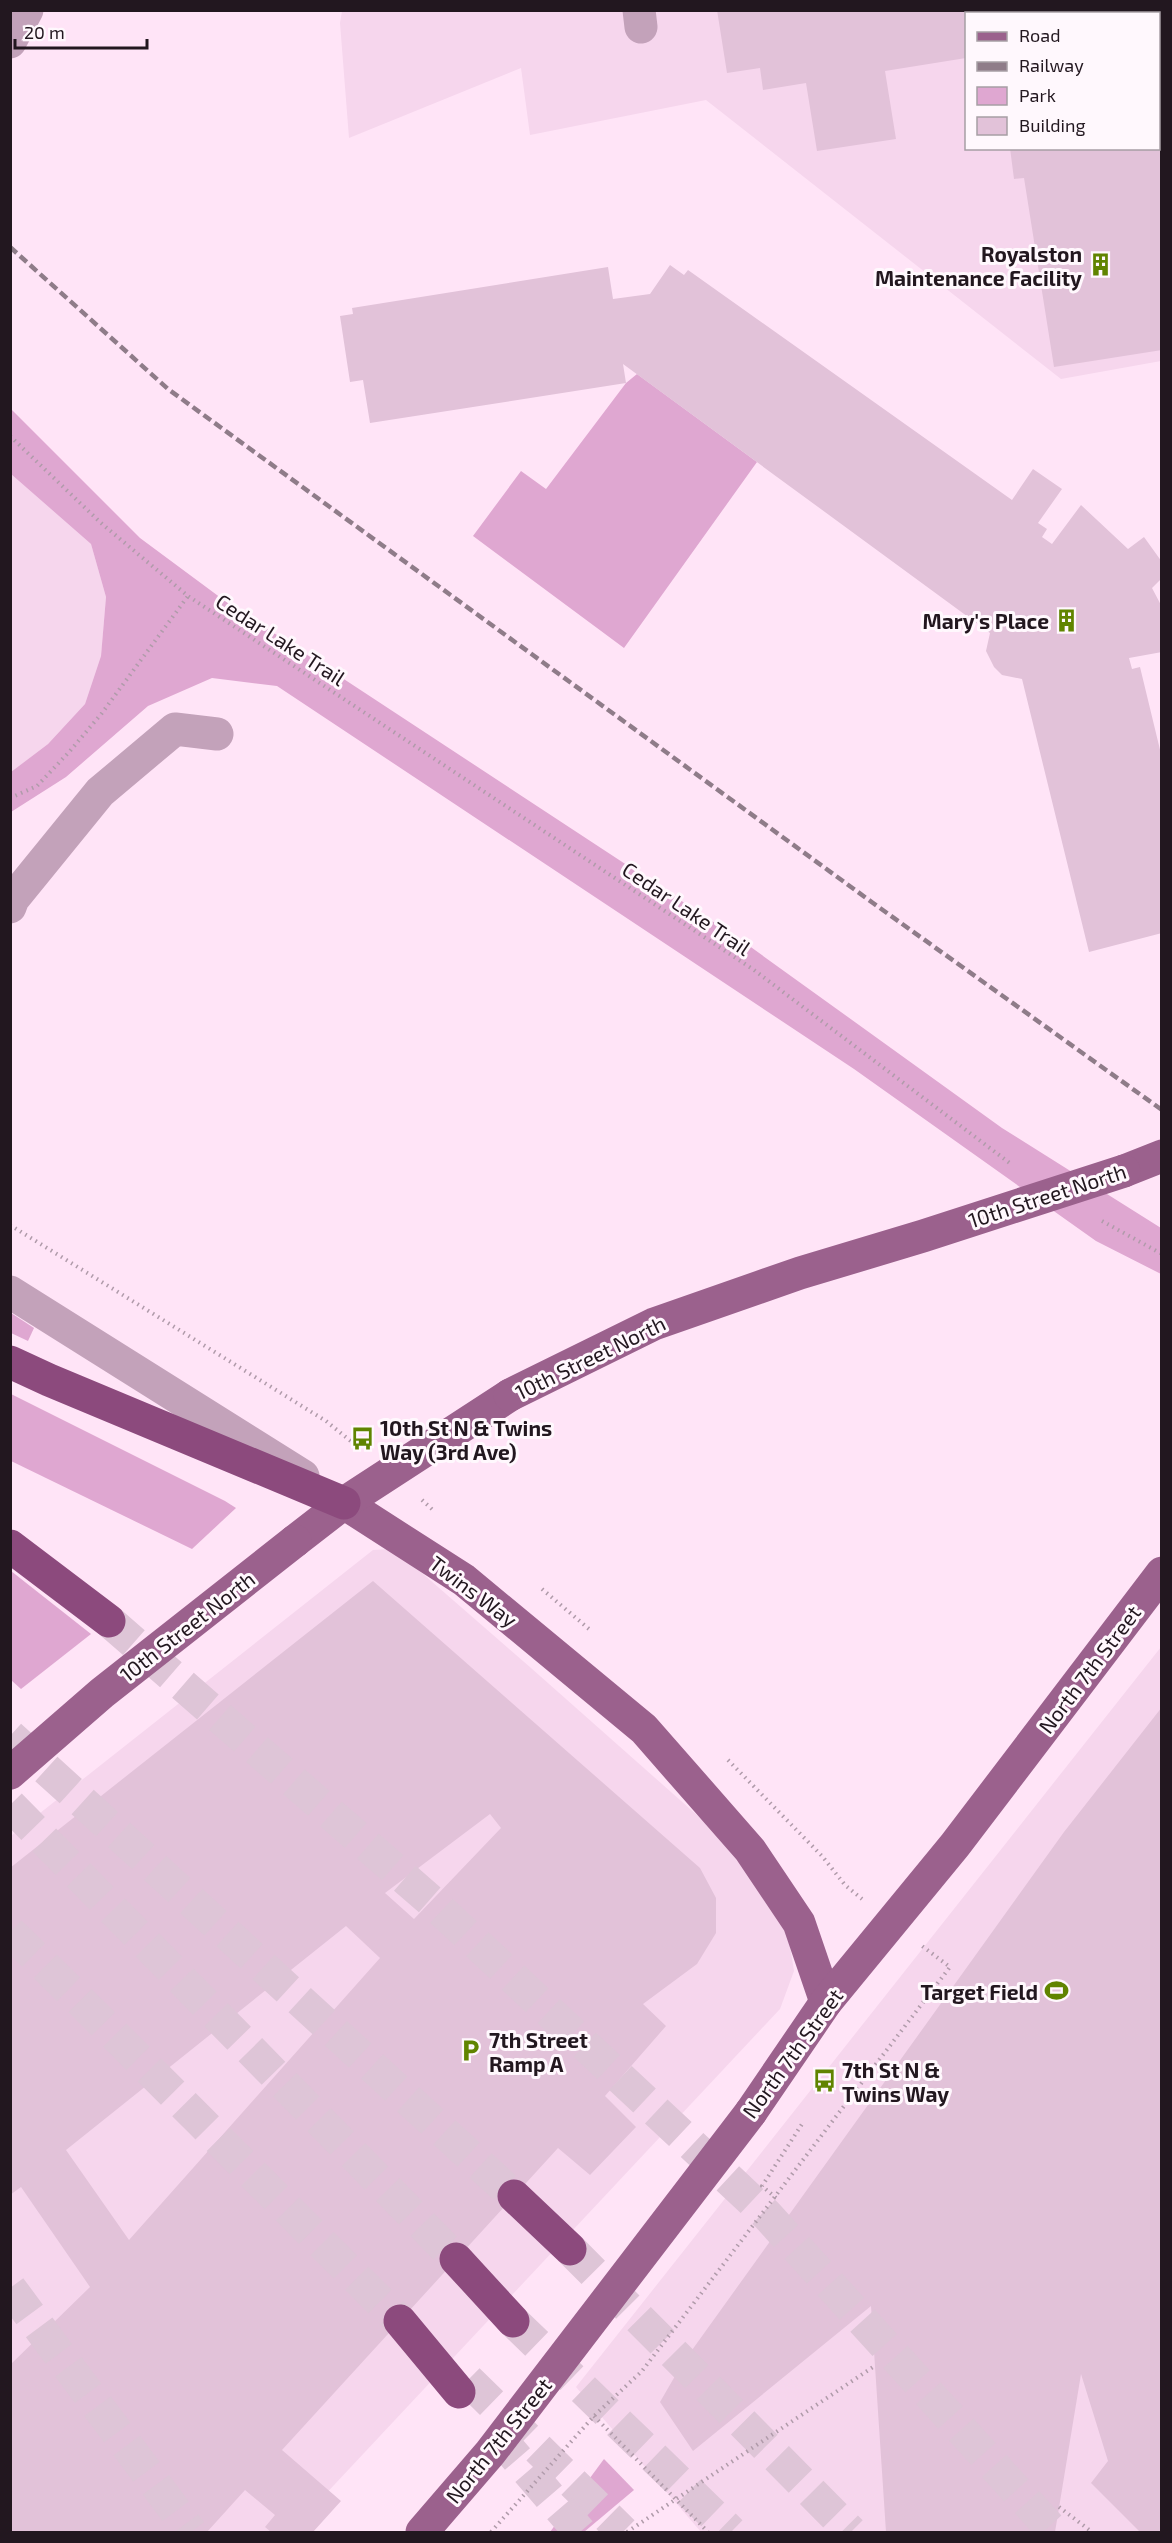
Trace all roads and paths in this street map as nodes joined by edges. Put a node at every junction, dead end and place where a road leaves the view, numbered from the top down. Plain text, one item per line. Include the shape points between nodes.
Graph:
1 (27, 10) edge
2 (10, 42) edge
3 (10, 436) edge
4 (188, 596) junction
5 (217, 734) dead end
6 (10, 798) edge
7 (11, 901) edge
8 (1161, 1156) edge
9 (1021, 1172) dead end
10 (1092, 1215) dead end
11 (10, 1225) edge
12 (1161, 1254) edge
13 (10, 1292) edge
14 (10, 1362) edge
15 (345, 1436) dead end
16 (344, 1503) junction
17 (10, 1546) edge
18 (1161, 1573) edge
19 (109, 1620) tunnel mouth
20 (10, 1773) edge
21 (950, 1967) dead end
22 (826, 2002) junction
23 (804, 2121) dead end
24 (514, 2196) tunnel mouth
25 (776, 2198) junction
26 (570, 2249) tunnel mouth
27 (456, 2259) tunnel mouth
28 (400, 2320) tunnel mouth
29 (513, 2322) tunnel mouth
30 (876, 2365) dead end
31 (464, 2386) tunnel mouth
32 (594, 2416) junction
33 (675, 2500) junction
34 (1059, 2507) dead end
35 (422, 2532) edge
36 (491, 2532) edge
37 (627, 2532) edge
38 (708, 2532) edge
39 (1092, 2532) edge

1 - 2 street
3 - 4 path, Cedar Lake Trail via 101,523
4 - 6 path, Cedar Lake Trail via 70,751 37,786
4 - 9 path, Cedar Lake Trail via 754,970
5 - 7 street via 175,729 100,792
8 - 16 main road, 10th Street North, bridge via 946,1229 800,1272 654,1324 510,1395
10 - 12 path
11 - 15 path
13 - 16 street, Twins Way
14 - 16 highway
16 - 20 main road, 10th Street North, bridge via 102,1693
16 - 22 main road, Twins Way via 464,1580 644,1729 750,1850 799,1923
17 - 19 highway
18 - 22 main road, North 7th Street via 923,1884
21 - 25 path
22 - 35 main road, North 7th Street, bridge via 751,2112 490,2453
23 - 25 path via 762,2186
24 - 26 highway
25 - 32 path via 642,2371
27 - 29 highway
28 - 31 highway
30 - 33 path
32 - 33 path
32 - 36 path
33 - 37 path
33 - 38 path
34 - 39 path

